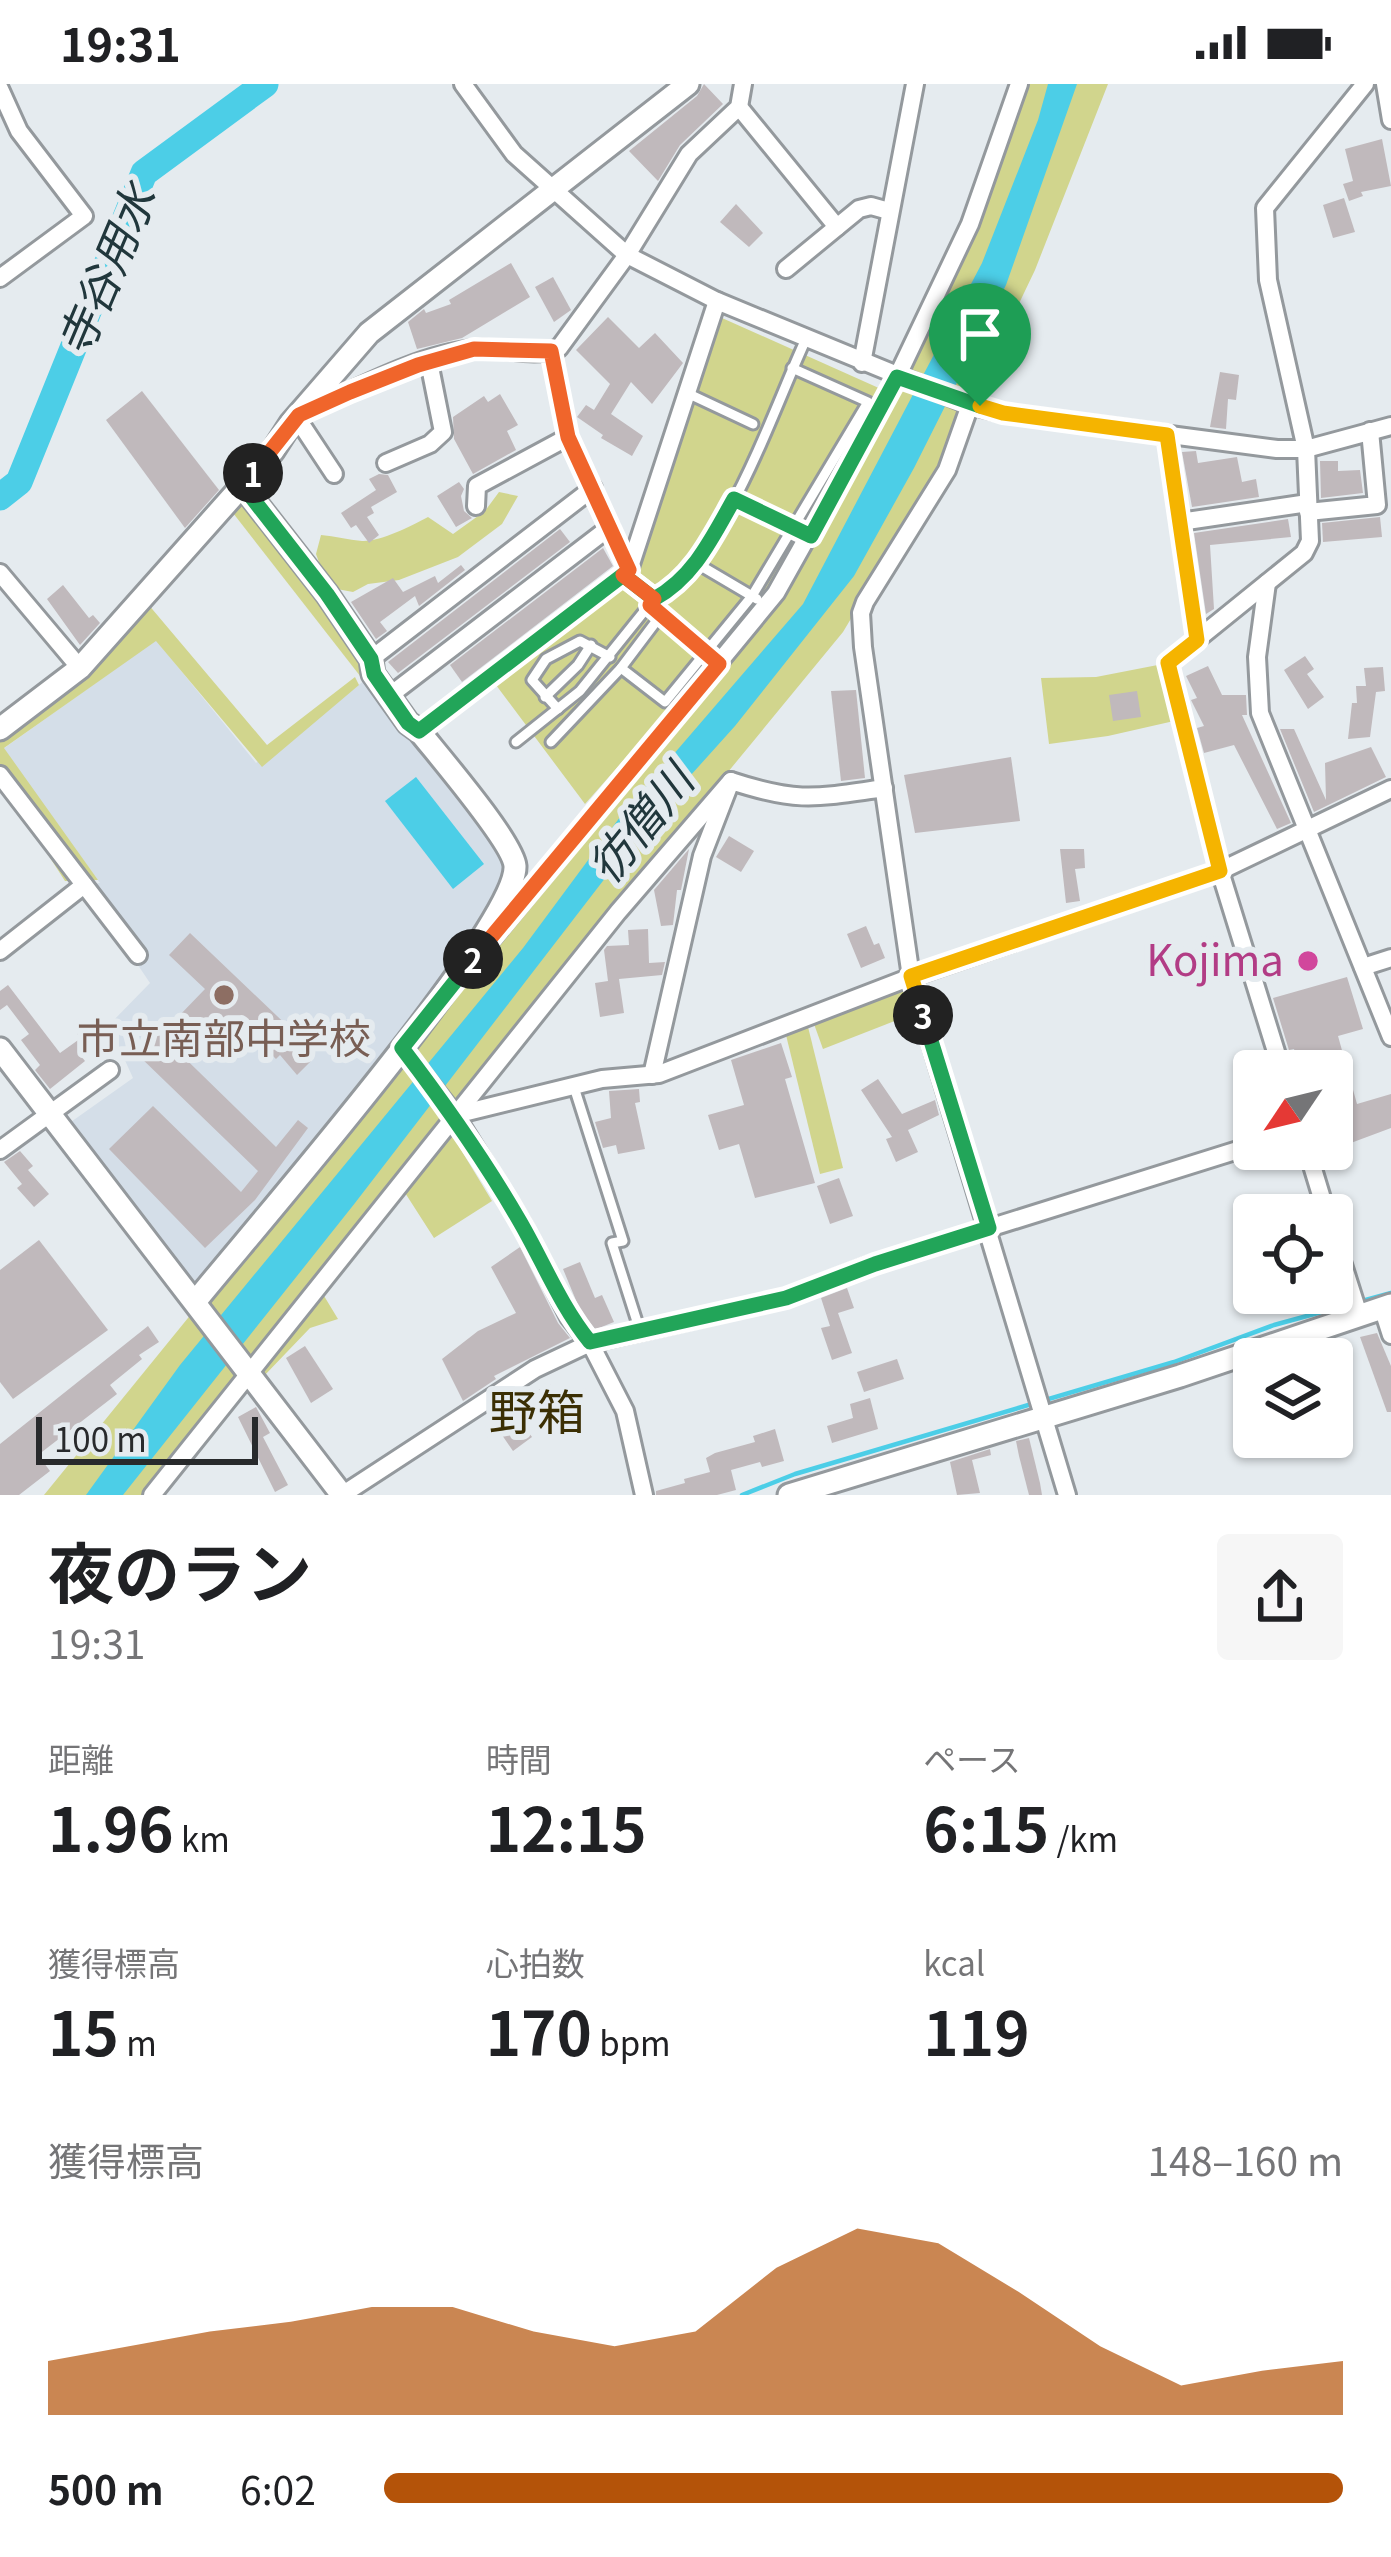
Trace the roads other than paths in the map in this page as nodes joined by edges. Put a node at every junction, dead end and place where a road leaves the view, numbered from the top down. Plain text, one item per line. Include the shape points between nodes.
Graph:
1 (463, 84) edge
2 (688, 84) edge
3 (742, 84) edge
4 (916, 84) edge
5 (1019, 84) edge
6 (1365, 84) edge
7 (1385, 84) edge
8 (0, 89) edge
9 (739, 107) junction
10 (1391, 119) edge
11 (554, 188) junction
12 (889, 211) junction
13 (837, 227) junction
14 (627, 255) junction
15 (786, 269) dead end
16 (0, 278) edge
17 (717, 301) junction
18 (806, 339) junction
19 (551, 351) junction
20 (429, 362) junction
21 (862, 363) junction
22 (792, 368) junction
23 (900, 378) junction
24 (687, 393) junction
25 (970, 405) junction
26 (298, 416) junction
27 (753, 424) dead end
28 (1391, 426) edge
29 (1370, 431) junction
30 (1167, 435) junction
31 (568, 437) junction
32 (1306, 449) junction
33 (386, 464) dead end
34 (334, 474) dead end
35 (242, 485) junction
36 (593, 488) junction
37 (734, 499) junction
38 (476, 506) dead end
39 (1308, 507) junction
40 (1180, 522) junction
41 (610, 527) junction
42 (803, 532) junction
43 (696, 563) junction
44 (626, 573) junction
45 (0, 574) edge
46 (1268, 583) junction
47 (759, 600) junction
48 (652, 602) junction
49 (661, 615) junction
50 (1197, 640) junction
51 (591, 645) junction
52 (610, 657) junction
53 (712, 658) junction
54 (371, 659) junction
55 (80, 668) junction
56 (621, 668) junction
57 (389, 697) junction
58 (545, 697) junction
59 (558, 709) junction
60 (0, 729) edge
61 (419, 731) junction
62 (516, 742) dead end
63 (551, 742) dead end
64 (0, 775) edge
65 (731, 781) junction
66 (884, 788) junction
67 (1391, 789) edge
68 (1306, 827) junction
69 (1220, 871) junction
70 (84, 885) junction
71 (0, 951) edge
72 (139, 955) dead end
73 (1391, 958) edge
74 (1363, 967) junction
75 (461, 971) junction
76 (911, 976) junction
77 (1391, 1037) edge
78 (0, 1048) edge
79 (402, 1048) junction
80 (1275, 1050) edge
81 (110, 1070) dead end
82 (652, 1075) junction
83 (574, 1087) junction
84 (453, 1113) junction
85 (50, 1115) junction
86 (0, 1150) edge
87 (1233, 1152) edge
88 (989, 1228) junction
89 (1353, 1296) edge
90 (197, 1305) junction
91 (1387, 1306) edge
92 (1359, 1315) junction
93 (640, 1331) junction
94 (1391, 1335) edge
95 (590, 1342) junction
96 (249, 1373) junction
97 (1045, 1415) junction
98 (152, 1495) edge
99 (342, 1495) edge
100 (644, 1495) edge
101 (789, 1495) edge
102 (1067, 1495) edge

1 - 11 street via 514,154
2 - 11 street
3 - 9 street
4 - 12 street
5 - 23 street via 970,224
6 - 32 street via 1265,208 1268,280
7 - 10 street
8 - 16 street via 19,131 84,216
9 - 13 street
9 - 14 street via 689,154
11 - 14 street
11 - 26 street via 369,333
12 - 13 street via 860,209
12 - 21 street
13 - 15 street
14 - 17 street
14 - 19 street
17 - 18 street
17 - 24 street
18 - 21 street
18 - 22 lane
19 - 20 street via 474,349
19 - 31 street
20 - 26 street
20 - 33 street via 443,432
21 - 23 street
22 - 37 lane
22 - 42 lane via 868,402 835,453
23 - 25 street
23 - 42 street
24 - 27 lane
24 - 44 street
25 - 30 street
25 - 66 street via 947,470 861,613
26 - 34 street
26 - 35 street
28 - 29 street
29 - 32 street
29 - 39 street via 1377,506
30 - 32 street
30 - 40 street
31 - 36 street
31 - 38 street via 477,486
32 - 39 street
35 - 54 street
35 - 55 street
36 - 41 street
36 - 54 street
37 - 42 lane
37 - 43 lane
39 - 40 street
39 - 46 street via 1304,554
40 - 50 street
41 - 44 street
41 - 57 street
42 - 47 street
43 - 47 lane
43 - 48 lane
44 - 48 lane
44 - 61 street
45 - 55 street
46 - 50 street
46 - 68 street via 1260,713
47 - 53 street
48 - 49 lane
48 - 52 lane
49 - 53 lane
49 - 56 lane
50 - 69 street via 1168,663
51 - 52 lane
51 - 58 lane
51 - 58 lane via 580,641 546,659 532,680
52 - 59 lane
53 - 56 lane via 665,702
53 - 75 street
54 - 57 street
55 - 60 street
56 - 63 lane
57 - 61 street
58 - 59 lane
59 - 62 lane
61 - 75 street via 513,857 511,886
64 - 70 street
65 - 66 street via 803,800
65 - 82 street via 702,856
65 - 84 street
66 - 76 street
67 - 68 street
68 - 69 street
68 - 74 street
69 - 76 street
69 - 80 street
70 - 71 street
70 - 72 street
73 - 74 street
74 - 77 street
75 - 79 street
76 - 82 street
76 - 88 street
78 - 85 street
79 - 84 street
79 - 90 street
81 - 85 street
82 - 83 street
83 - 84 street
83 - 93 lane via 623,1241 612,1244
84 - 95 street
84 - 96 street
85 - 86 street
85 - 90 street
87 - 88 street
88 - 93 street via 786,1298
88 - 97 street
89 - 92 street
90 - 96 street
91 - 92 street
91 - 94 street
92 - 97 street
93 - 95 street
95 - 99 street
95 - 100 street via 625,1411
96 - 98 street
96 - 99 street
97 - 101 street
97 - 102 street

